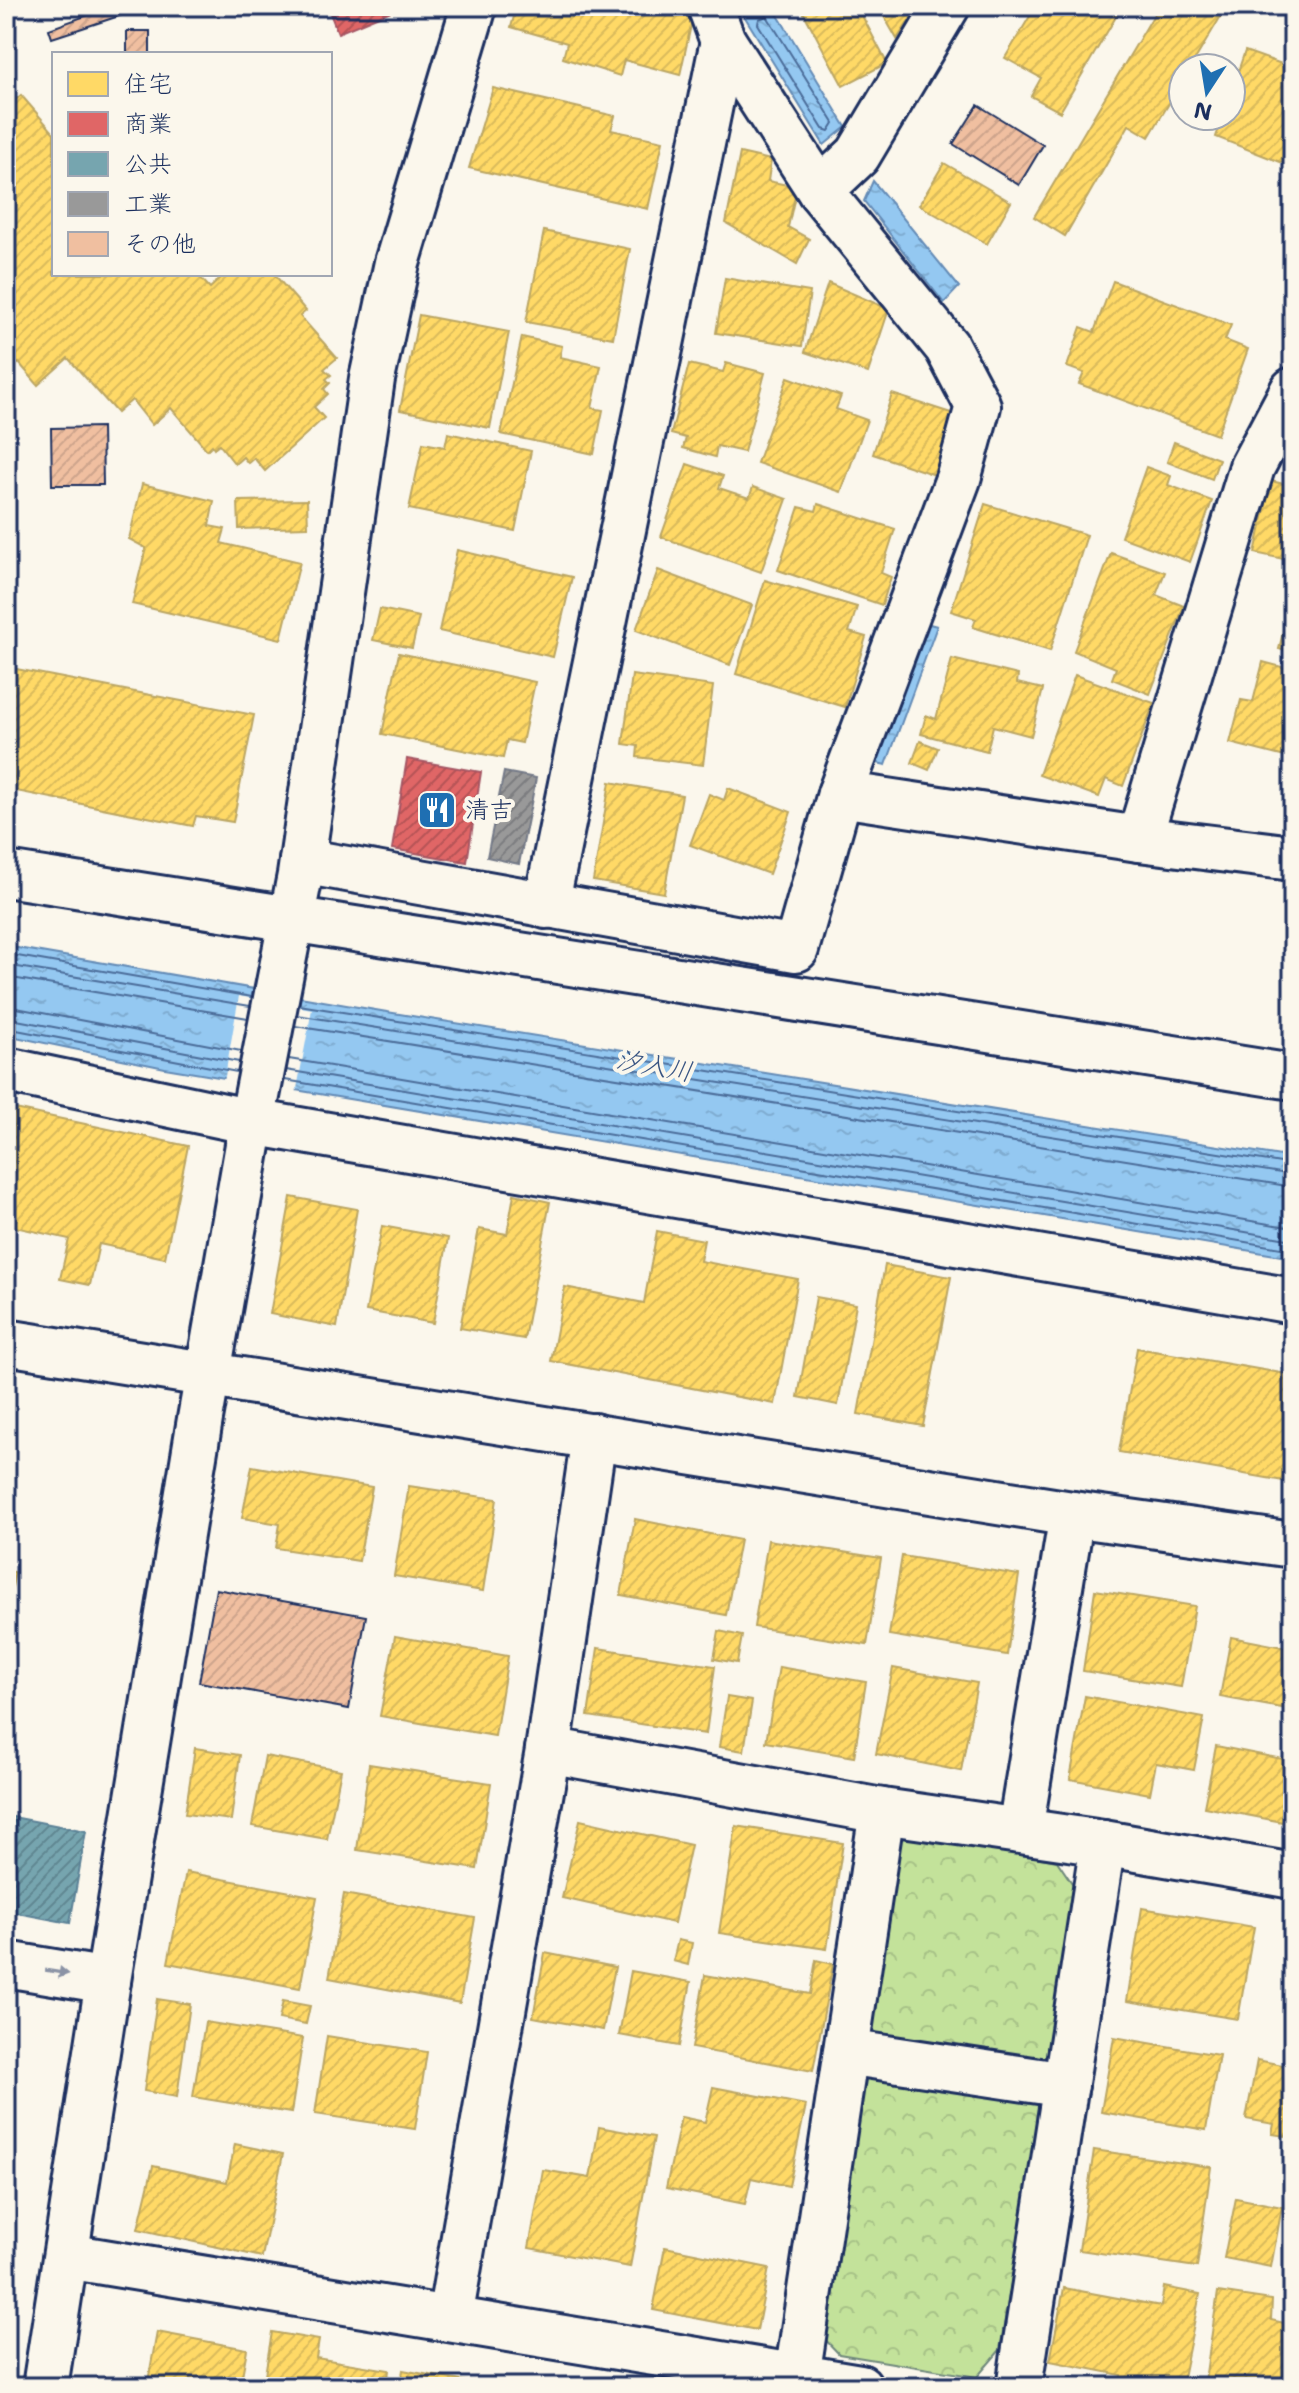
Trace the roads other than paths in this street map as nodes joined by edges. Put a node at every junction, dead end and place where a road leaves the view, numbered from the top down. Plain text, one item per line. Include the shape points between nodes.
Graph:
1 (474, 6) edge
2 (947, 6) edge
3 (716, 24) edge
4 (820, 191) junction
5 (1293, 390) edge
6 (840, 794) junction
7 (1139, 839) junction
8 (1293, 858) edge
9 (302, 861) junction
10 (6, 874) edge
11 (546, 906) junction
12 (293, 918) junction
13 (6, 1070) edge
14 (1293, 1077) edge
15 (252, 1122) junction
16 (1293, 1301) edge
17 (6, 1342) edge
18 (208, 1375) junction
19 (594, 1436) junction
20 (1072, 1514) junction
21 (1293, 1545) edge
22 (548, 1750) junction
23 (882, 1811) junction
24 (1020, 1830) junction
25 (1103, 1843) junction
26 (1293, 1876) edge
27 (6, 1964) edge
28 (108, 1981) junction
29 (846, 2052) junction
30 (1066, 2085) junction
31 (67, 2256) junction
32 (450, 2318) junction
33 (797, 2377) junction
34 (45, 2387) edge
35 (860, 2387) edge
36 (1019, 2387) edge

1 - 9 street via 397,263 372,379
2 - 4 street via 858,155
3 - 4 street
3 - 11 street
4 - 6 street via 947,347 978,406 958,479
5 - 7 street via 1252,467
6 - 7 street
6 - 11 street via 796,949
7 - 8 street
9 - 11 street
9 - 12 street
10 - 12 street
12 - 14 street
12 - 15 street
13 - 15 street
15 - 16 street
15 - 18 street
17 - 18 street
18 - 19 street
18 - 28 street
19 - 20 street
19 - 22 street
20 - 21 street
20 - 24 street
22 - 23 street
22 - 32 street
23 - 24 street
23 - 29 street
24 - 25 street
25 - 26 street
25 - 30 street
27 -> 28 street
28 - 31 street
29 - 30 street
29 - 33 street
30 - 36 street
31 - 32 street
31 - 34 street
32 - 33 street
33 - 35 street

